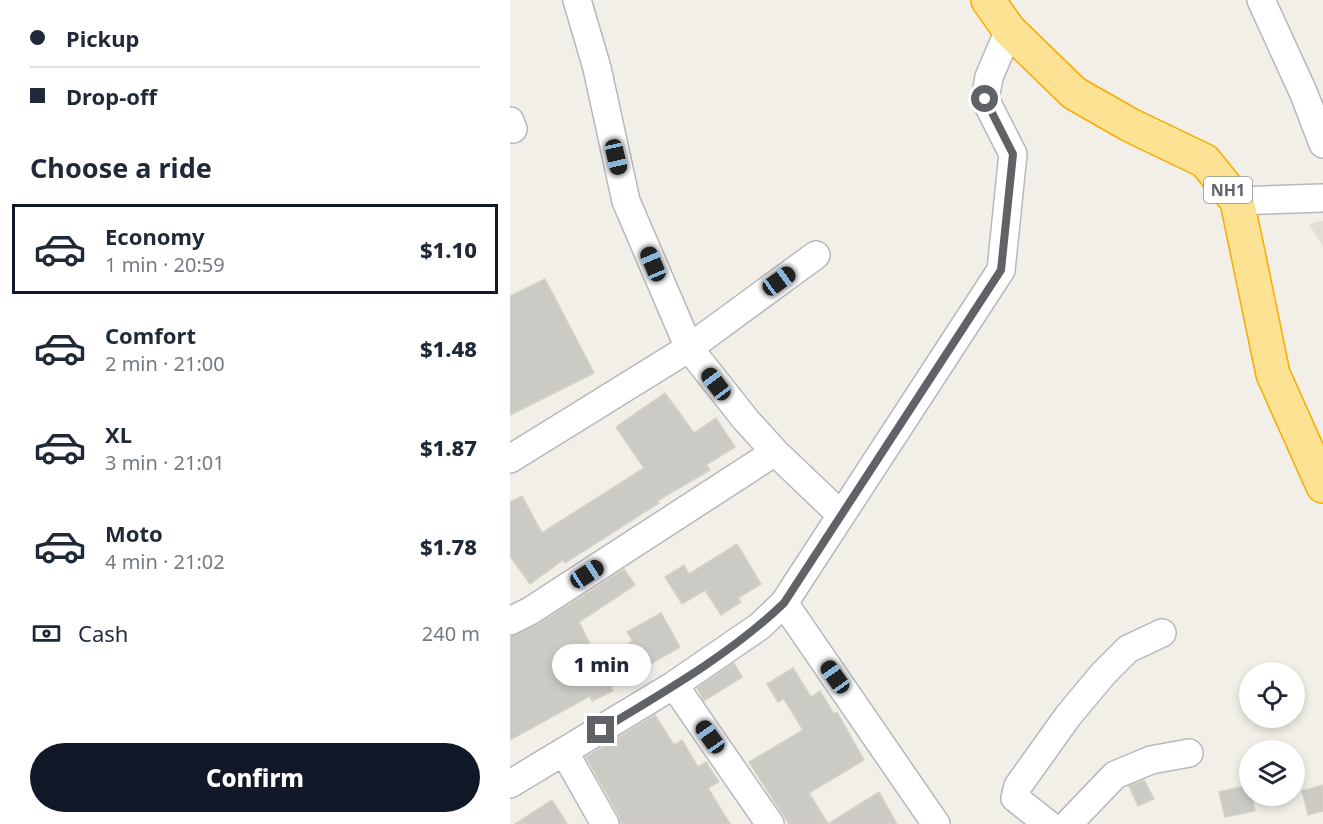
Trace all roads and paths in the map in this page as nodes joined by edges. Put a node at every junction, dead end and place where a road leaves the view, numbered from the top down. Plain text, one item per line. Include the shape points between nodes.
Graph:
1 (577, 0) edge
2 (988, 0) edge
3 (1261, 0) edge
4 (1009, 30) junction
5 (1323, 144) edge
6 (1323, 198) edge
7 (1237, 201) junction
8 (816, 255) dead end
9 (689, 348) junction
10 (775, 452) junction
11 (510, 459) edge
12 (1323, 486) edge
13 (841, 515) junction
14 (784, 603) junction
15 (510, 621) edge
16 (1162, 633) dead end
17 (674, 685) junction
18 (565, 753) junction
19 (1189, 753) dead end
20 (510, 784) edge
21 (605, 824) edge
22 (770, 824) edge
23 (936, 824) edge
24 (1048, 824) edge
25 (1068, 824) edge

1 - 9 street via 597,68 626,201
2 - 4 highway, NH1
3 - 5 street
4 - 7 highway, NH1 via 1074,93 1205,161
4 - 13 street via 988,76 985,99 1013,154 1001,270
6 - 7 street
7 - 12 highway, NH1 via 1273,374
8 - 9 street
9 - 10 street
9 - 11 street
10 - 13 street
10 - 15 street
13 - 14 street
14 - 17 street via 760,626
14 - 23 street
16 - 24 street via 1128,649 1103,674 1018,786 1015,798
17 - 18 street
17 - 22 street
18 - 20 street
18 - 21 street
19 - 25 street via 1151,760 1115,775

